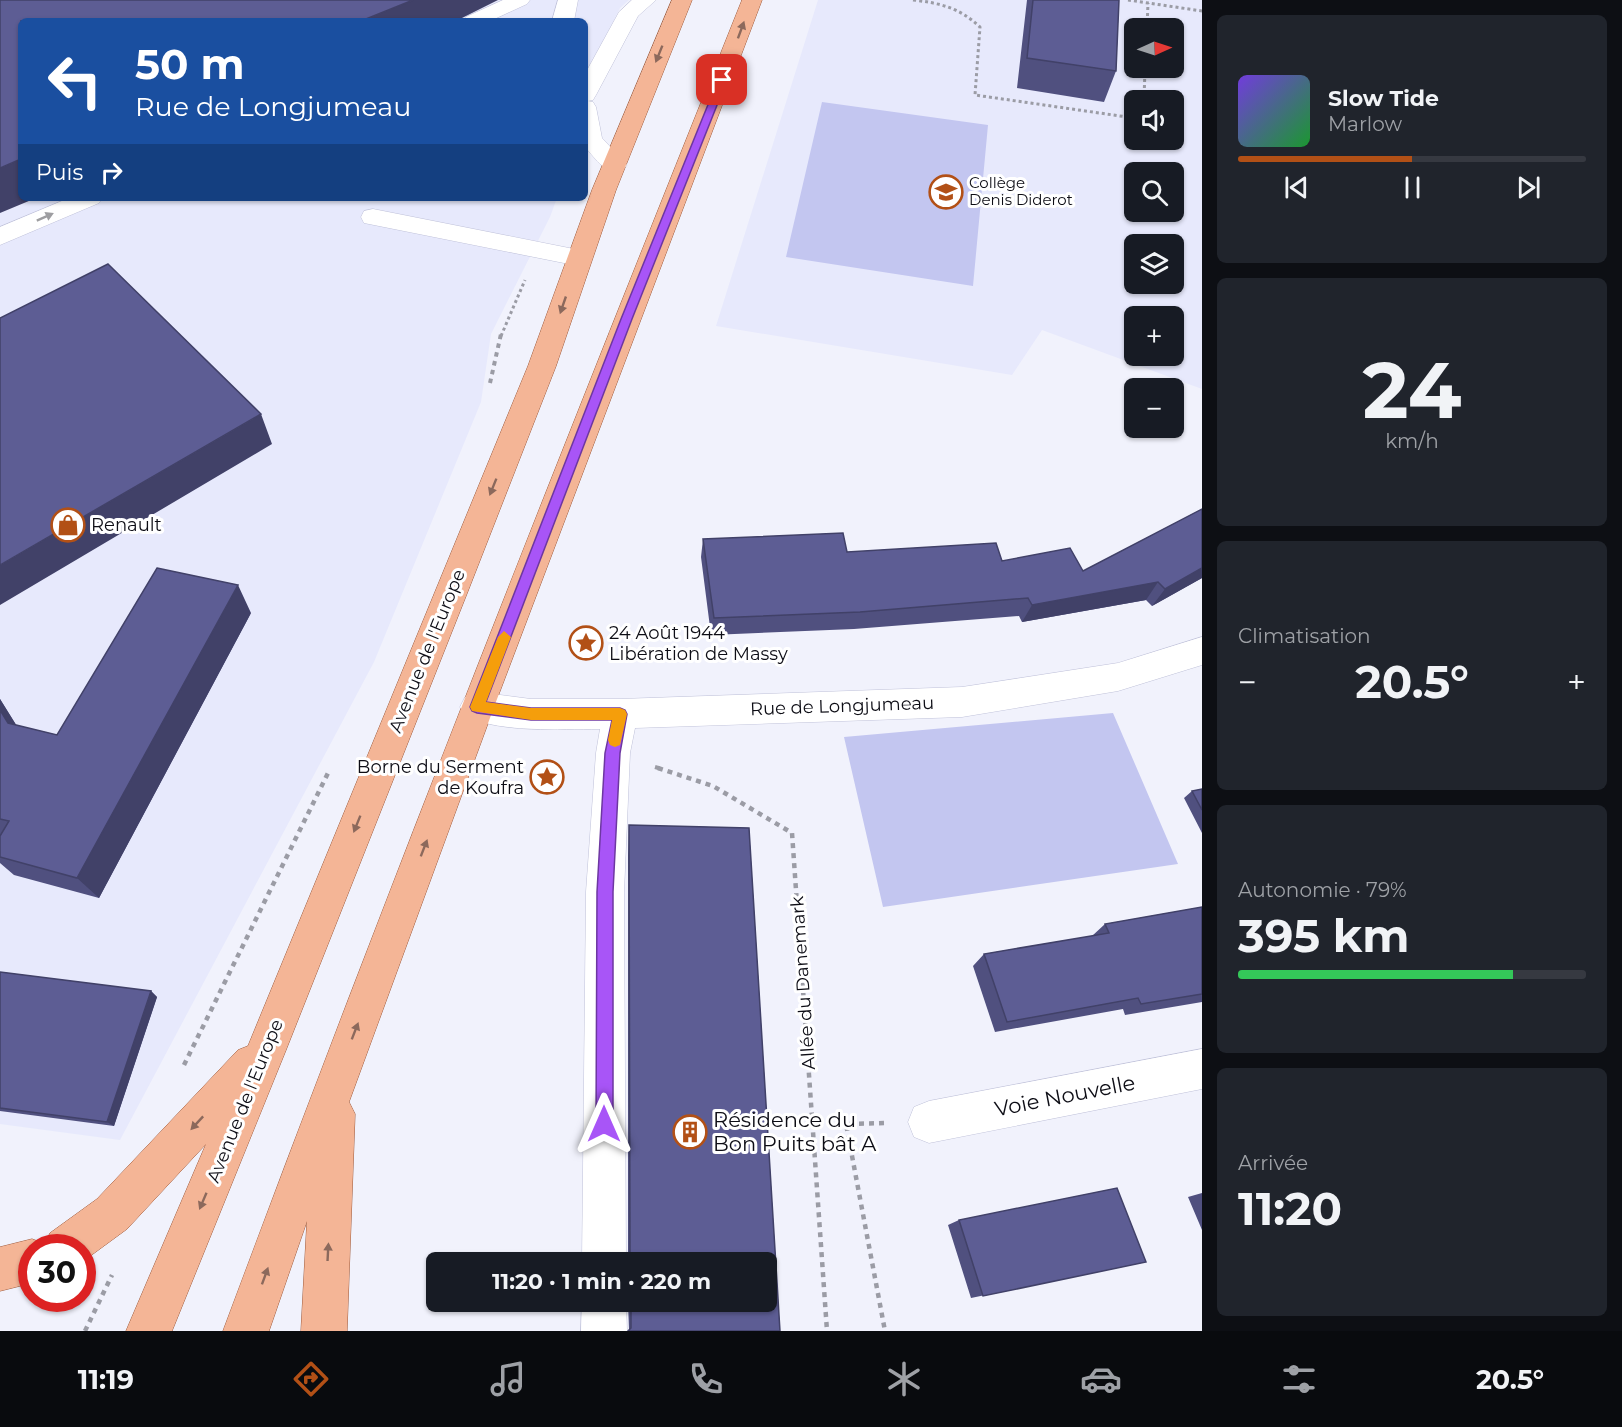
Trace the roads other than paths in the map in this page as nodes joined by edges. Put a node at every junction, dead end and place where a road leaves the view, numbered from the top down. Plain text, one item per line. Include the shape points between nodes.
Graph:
1 (520, 0) edge
2 (568, 0) edge
3 (646, 0) edge
4 (682, 0) edge
5 (752, 0) edge
6 (480, 18) edge
7 (564, 18) edge
8 (588, 89) edge
9 (588, 124) edge
10 (615, 165) junction
11 (83, 201) edge
12 (373, 217) dead end
13 (0, 237) edge
14 (580, 254) junction
15 (1202, 651) edge
16 (477, 707) junction
17 (620, 714) junction
18 (266, 1050) junction
19 (1202, 1069) edge
20 (334, 1085) junction
21 (929, 1122) dead end
22 (84, 1234) edge
23 (604, 1252) edge
24 (18, 1264) edge
25 (0, 1269) edge
26 (604, 1312) edge
27 (149, 1331) edge
28 (246, 1331) edge
29 (324, 1331) edge
30 (604, 1331) edge

1 - 6 street
2 - 7 street
3 - 8 street via 629,12
4 -> 10 main road, Avenue de l'Europe
16 -> 5 main road
9 - 10 street via 591,140
10 - 14 main road, Avenue de l'Europe
13 -> 11 street
12 - 14 street
14 -> 18 main road, Avenue de l'Europe via 542,366
15 - 17 street, Rue de Longjumeau via 1118,677 962,702
16 - 17 street, Rue de Longjumeau via 531,714
20 -> 16 main road
17 - 23 street via 613,753 605,892
18 -> 22 main road via 112,1214
18 -> 27 main road, Avenue de l'Europe
19 - 21 street, Voie Nouvelle
28 -> 20 main road
29 -> 20 main road
24 - 25 main road
26 - 30 street

